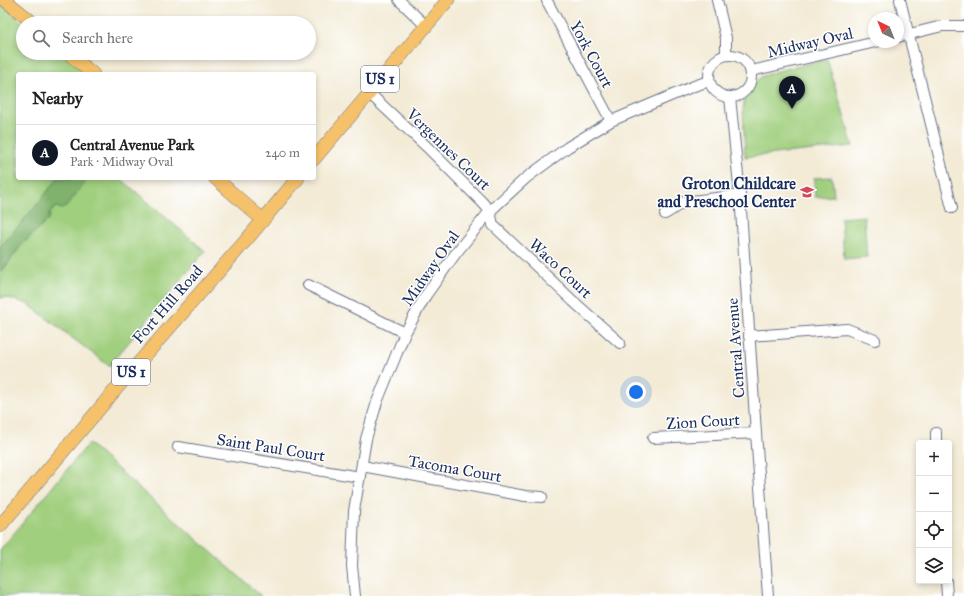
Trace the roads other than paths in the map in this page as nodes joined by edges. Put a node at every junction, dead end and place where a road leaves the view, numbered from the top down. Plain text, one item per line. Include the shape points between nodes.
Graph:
1 (5, 0) edge
2 (398, 0) edge
3 (448, 0) edge
4 (717, 0) edge
5 (900, 0) edge
6 (547, 1) dead end
7 (24, 16) edge
8 (426, 26) junction
9 (964, 26) edge
10 (909, 34) junction
11 (904, 35) edge
12 (868, 44) edge
13 (726, 55) junction
14 (76, 60) edge
15 (751, 71) junction
16 (91, 72) edge
17 (710, 81) junction
18 (369, 93) junction
19 (730, 97) junction
20 (611, 121) junction
21 (316, 157) edge
22 (217, 180) edge
23 (296, 180) edge
24 (740, 195) junction
25 (952, 208) dead end
26 (490, 211) junction
27 (665, 214) dead end
28 (263, 220) junction
29 (308, 285) dead end
30 (405, 333) junction
31 (749, 336) junction
32 (875, 340) dead end
33 (620, 343) dead end
34 (756, 433) junction
35 (653, 438) dead end
36 (178, 447) dead end
37 (362, 466) junction
38 (360, 477) junction
39 (542, 497) dead end
40 (0, 526) edge
41 (946, 584) edge
42 (355, 596) edge
43 (768, 596) edge
44 (946, 596) edge

1 - 7 main road
2 - 8 street
3 - 8 main road, US 1
4 - 13 street via 726,38
5 - 10 street
6 - 20 street, York Court
8 - 18 main road, US 1
9 - 10 street via 942,26
10 - 11 street
10 - 25 street
12 - 15 street, Midway Oval
13 - 15 street via 743,59
13 - 17 street via 712,64 709,72
14 - 16 main road
15 - 19 street via 747,89 740,95
17 - 19 street via 718,94
17 - 20 street, Midway Oval
18 - 21 main road, US 1
18 - 26 street, Vergennes Court
19 - 24 street, Central Avenue
20 - 26 street, Midway Oval via 562,151 526,178
22 - 28 main road
23 - 28 main road, Fort Hill Road / US 1
24 - 27 street via 684,202
24 - 31 street, Central Avenue
26 - 30 street, Midway Oval via 426,295
26 - 33 street, Waco Court via 492,225
28 - 40 main road, Fort Hill Road / US 1
29 - 30 street
30 - 37 street, Midway Oval via 377,402 366,439
31 - 32 street via 847,330
31 - 34 street, Central Avenue
34 - 35 street, Zion Court
34 - 43 street, Central Avenue
36 - 38 street, Saint Paul Court
37 - 38 street, Midway Oval
37 - 39 street, Tacoma Court
38 - 42 street, Midway Oval via 354,510 352,566
41 - 44 street

